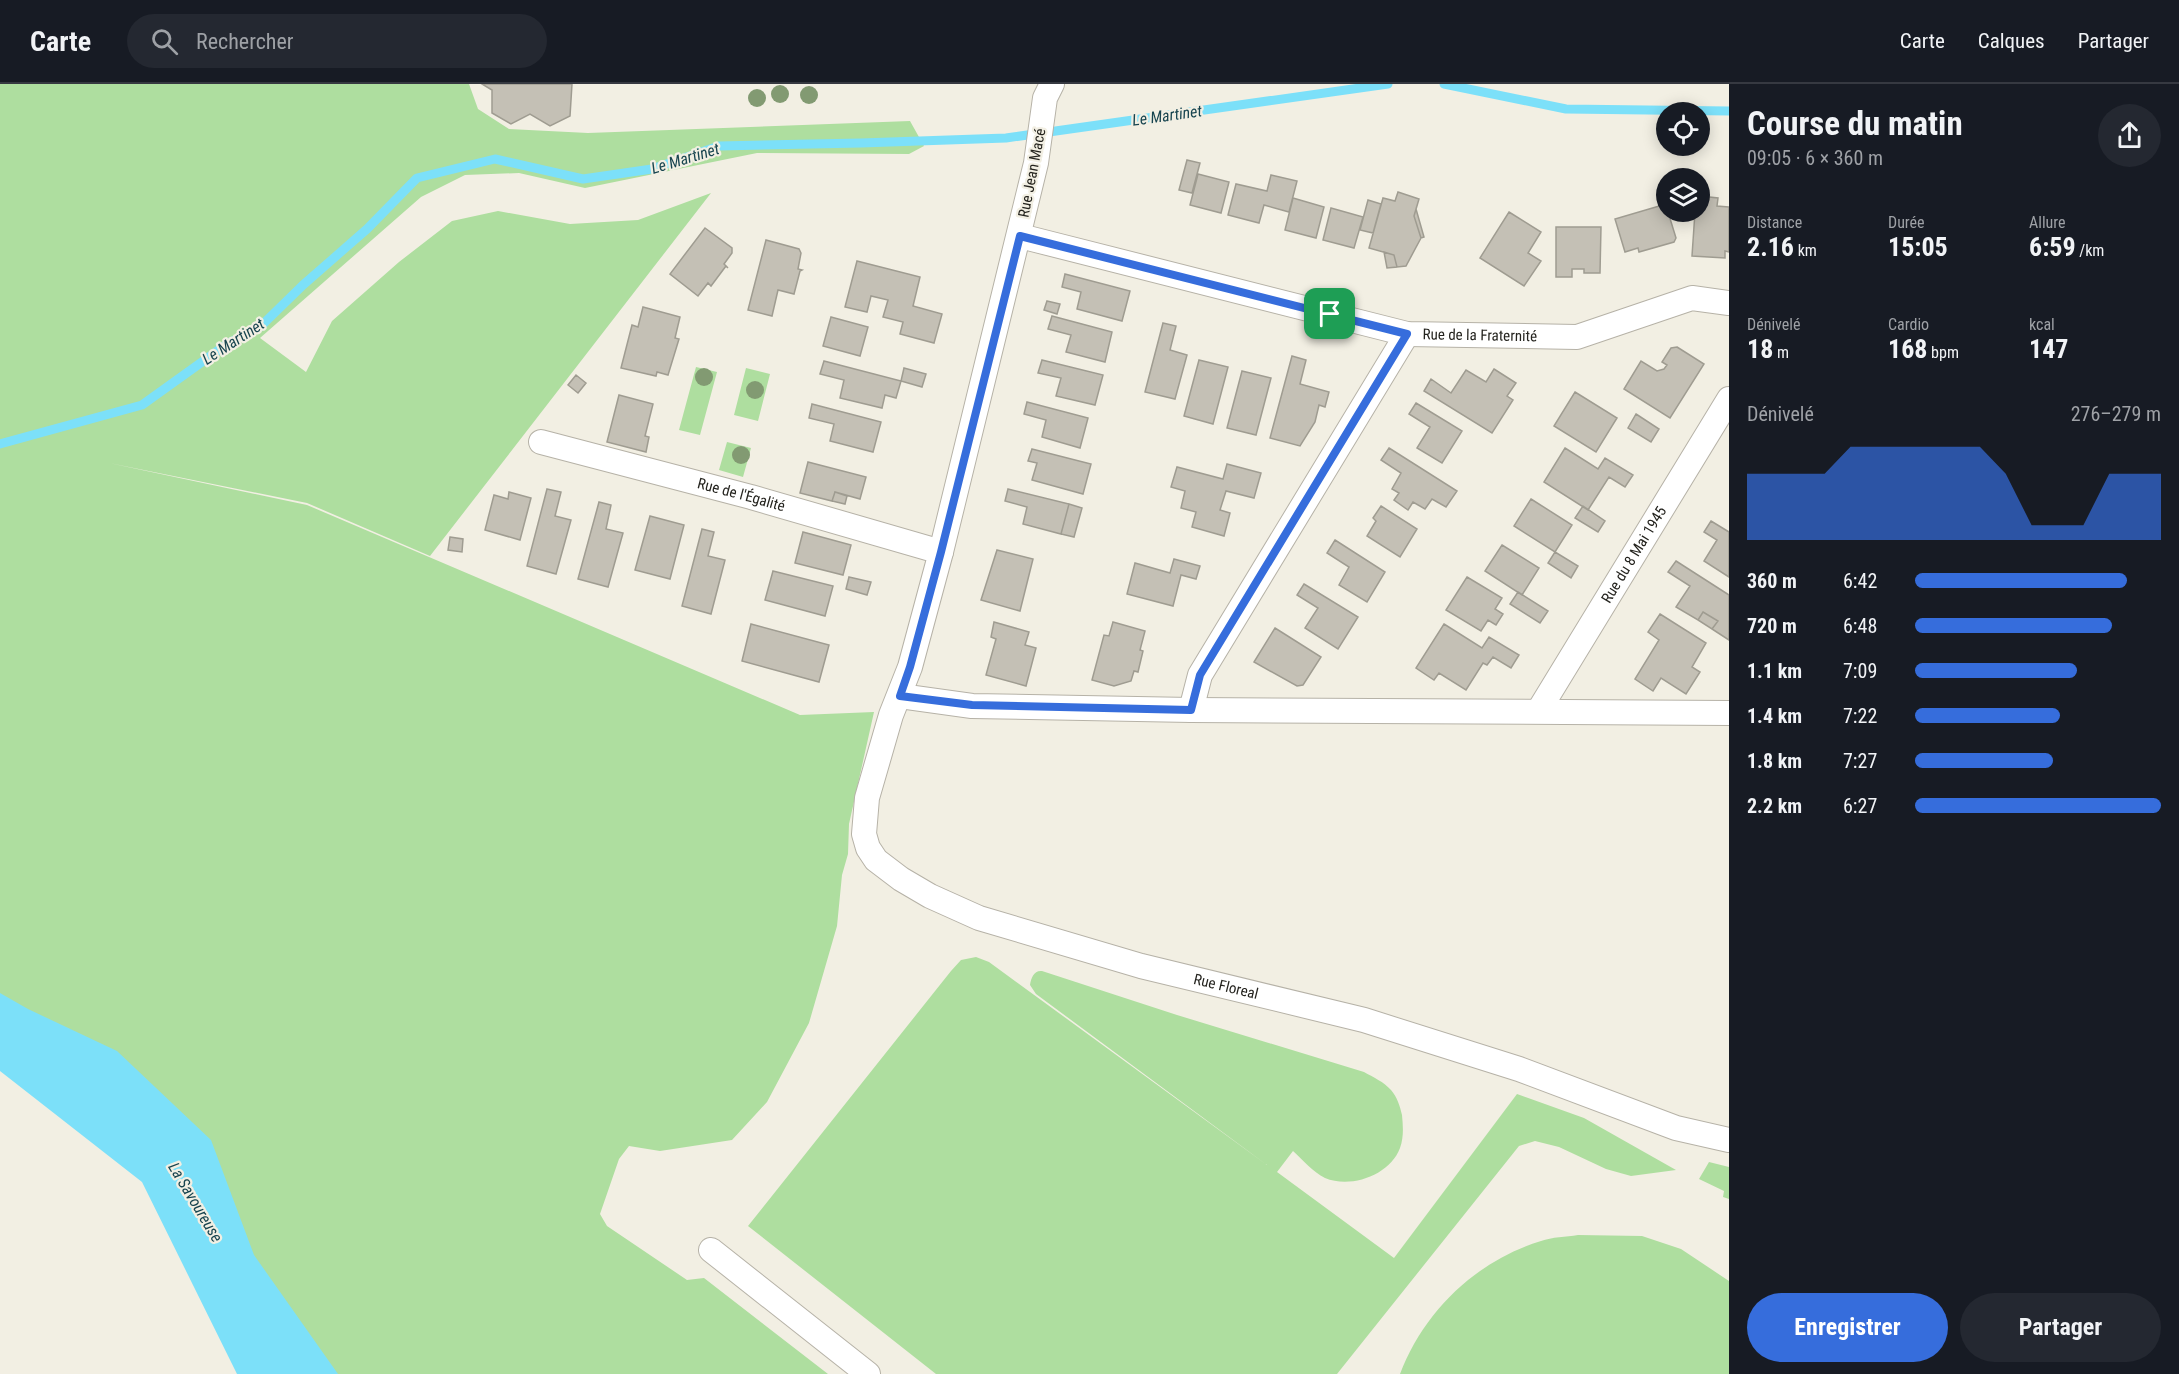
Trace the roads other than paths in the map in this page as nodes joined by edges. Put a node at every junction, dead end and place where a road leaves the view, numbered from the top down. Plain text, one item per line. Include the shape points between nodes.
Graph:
1 (1052, 84) edge
2 (1020, 236) junction
3 (1729, 303) edge
4 (1407, 334) junction
5 (1729, 399) edge
6 (541, 442) dead end
7 (941, 552) junction
8 (896, 706) junction
9 (1191, 710) junction
10 (1539, 710) junction
11 (1729, 712) edge
12 (1729, 1140) edge
13 (711, 1250) dead end
14 (868, 1374) edge

1 - 2 street, Rue Jean Macé via 1045,98
2 - 4 street, Rue de la Fraternité
2 - 7 street, Rue Jean Macé
3 - 4 street, Rue de la Fraternité via 1692,298 1577,337
4 - 9 street via 1200,675
5 - 10 street, Rue du 8 Mai 1945
6 - 7 street, Rue de l'Égalité via 753,489
7 - 8 street, Rue Jean Macé
8 - 9 street
8 - 12 street, Rue Floreal via 867,798 864,834 867,848 876,860 930,896 979,918 1141,966 1364,1020 1519,1069 1676,1128
9 - 10 street
10 - 11 street
13 - 14 street

